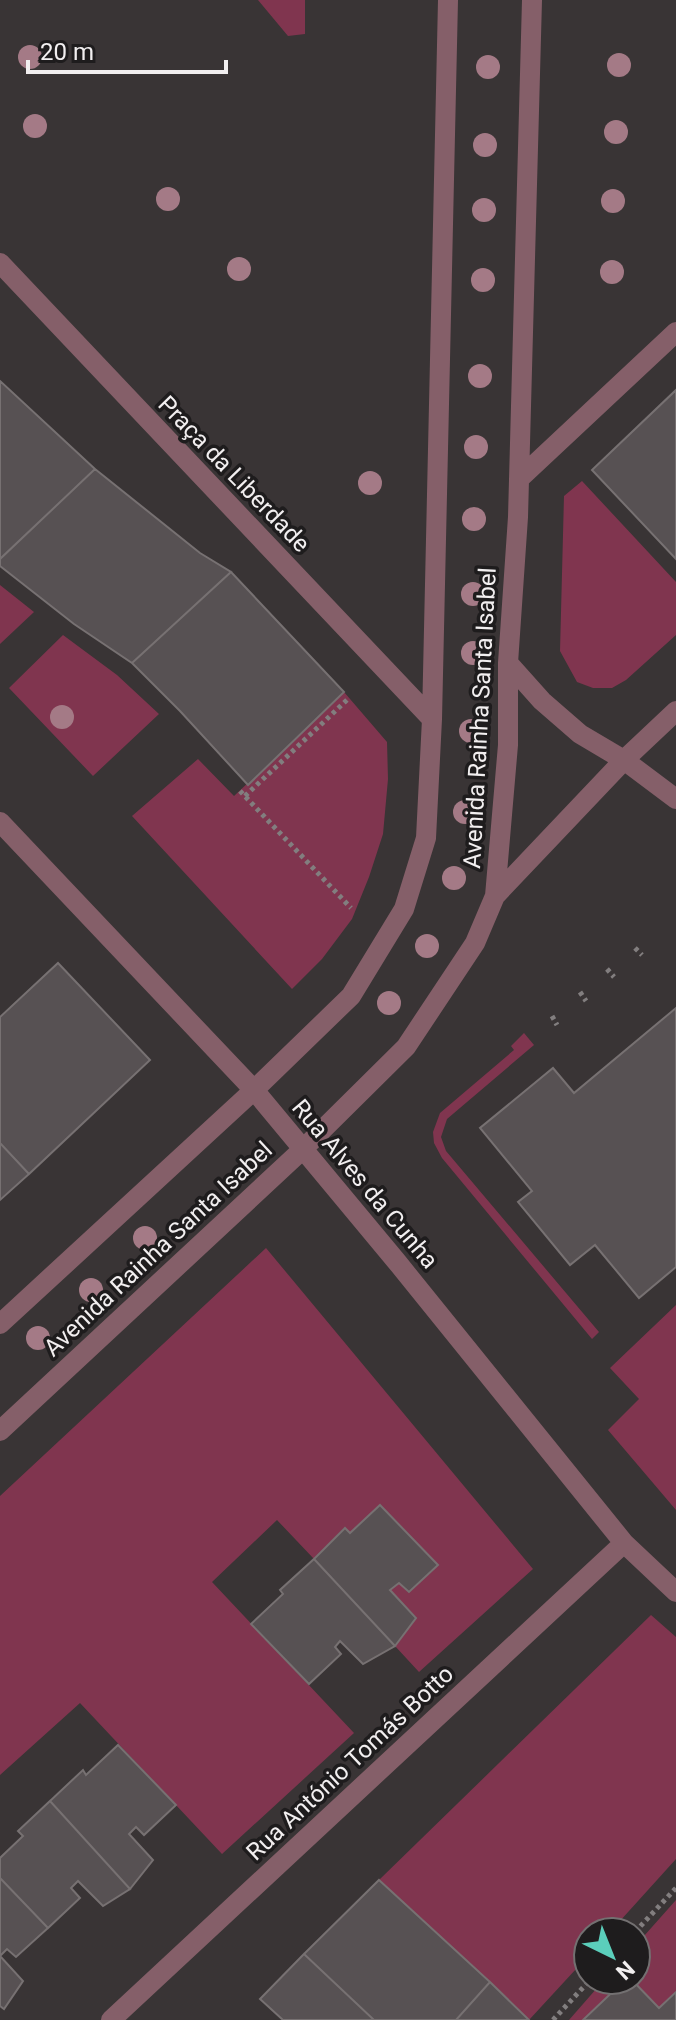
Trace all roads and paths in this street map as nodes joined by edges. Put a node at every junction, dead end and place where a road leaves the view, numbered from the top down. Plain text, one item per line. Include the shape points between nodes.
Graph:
1 (448, 0) edge
2 (532, 0) edge
3 (0, 263) edge
4 (676, 332) edge
5 (519, 479) junction
6 (508, 663) junction
7 (348, 699) dead end
8 (676, 711) edge
9 (432, 719) junction
10 (624, 760) junction
11 (240, 791) dead end
12 (245, 796) junction
13 (676, 799) edge
14 (1, 826) edge
15 (495, 896) junction
16 (354, 912) dead end
17 (635, 948) dead end
18 (642, 955) dead end
19 (607, 969) dead end
20 (614, 977) dead end
21 (580, 992) dead end
22 (586, 1001) dead end
23 (552, 1016) dead end
24 (557, 1025) dead end
25 (254, 1090) junction
26 (302, 1150) junction
27 (0, 1324) edge
28 (0, 1431) edge
29 (624, 1543) junction
30 (676, 1592) edge
31 (676, 1888) edge
32 (650, 1916) edge
33 (575, 1996) edge
34 (111, 2020) edge
35 (553, 2020) edge

1 - 9 street, Avenida Rainha Santa Isabel
2 - 5 street, Avenida Rainha Santa Isabel
3 - 9 street, Praça da Liberdade
4 - 5 street
5 - 6 street, Avenida Rainha Santa Isabel
6 - 10 street via 580,734
6 - 15 street, Avenida Rainha Santa Isabel via 508,745
7 - 12 path
8 - 10 street
9 - 25 street, Avenida Rainha Santa Isabel via 426,838 404,909 351,996
10 - 13 street
10 - 15 street
11 - 12 path
12 - 16 path
14 - 25 street, Rua Alves da Cunha
15 - 26 street, Avenida Rainha Santa Isabel via 475,943 406,1047
17 - 18 path
19 - 20 path
21 - 22 path
23 - 24 path
25 - 26 street, Rua Alves da Cunha
25 - 27 street, Avenida Rainha Santa Isabel
26 - 28 street, Avenida Rainha Santa Isabel
26 - 29 street, Rua Alves da Cunha
29 - 30 street, Rua Alves da Cunha
29 - 34 street, Rua António Tomás Botto
31 - 32 path
33 - 35 path

